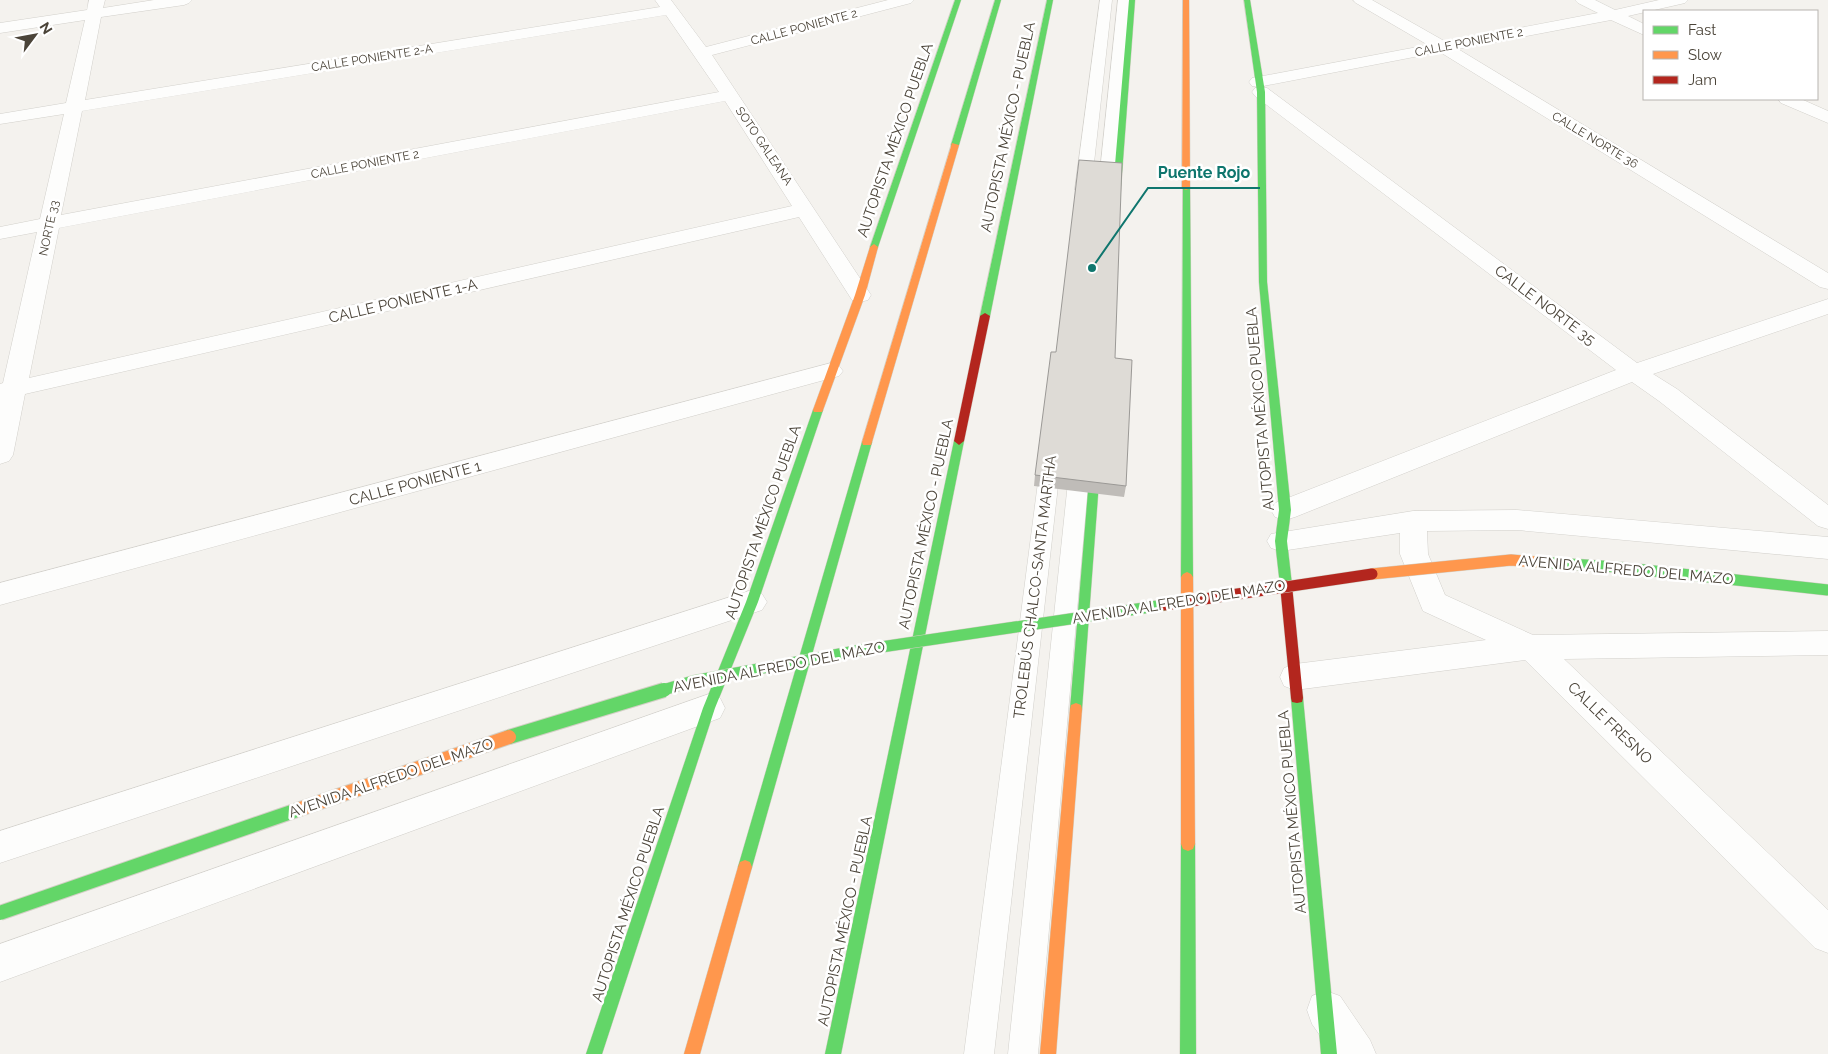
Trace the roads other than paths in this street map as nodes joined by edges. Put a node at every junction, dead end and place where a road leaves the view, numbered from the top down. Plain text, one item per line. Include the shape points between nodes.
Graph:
1 (184, 0) edge
2 (906, 0) edge
3 (958, 0) edge
4 (998, 0) edge
5 (1050, 0) edge
6 (1106, 0) edge
7 (1124, 0) edge
8 (1132, 0) edge
9 (1186, 0) edge
10 (1246, 0) edge
11 (1361, 0) edge
12 (1583, 0) edge
13 (1680, 0) edge
14 (667, 5) edge
15 (96, 7) edge
16 (821, 8) dead end
17 (1613, 15) junction
18 (814, 24) junction
19 (0, 28) edge
20 (1643, 30) edge
21 (1443, 47) junction
22 (702, 53) junction
23 (1259, 87) junction
24 (730, 95) junction
25 (1790, 100) edge
26 (75, 106) junction
27 (1828, 118) edge
28 (0, 119) edge
29 (805, 209) junction
30 (1110, 211) joint
31 (1080, 212) edge
32 (49, 223) junction
33 (0, 233) edge
34 (1828, 282) edge
35 (860, 295) junction
36 (1828, 306) edge
37 (831, 371) junction
38 (1634, 372) junction
39 (7, 390) edge
40 (1052, 444) edge
41 (1089, 444) joint
42 (0, 455) edge
43 (1285, 510) junction
44 (1828, 519) edge
45 (1413, 521) junction
46 (1281, 541) junction
47 (1828, 548) edge
48 (1828, 590) edge
49 (0, 594) edge
50 (752, 602) junction
51 (1828, 643) edge
52 (1531, 647) junction
53 (1295, 678) junction
54 (709, 708) junction
55 (0, 847) edge
56 (0, 913) edge
57 (1828, 935) edge
58 (0, 963) edge
59 (1325, 1008) junction
60 (594, 1054) edge
61 (692, 1054) edge
62 (833, 1054) edge
63 (979, 1054) edge
64 (1023, 1054) edge
65 (1048, 1054) edge
66 (1188, 1054) edge
67 (1329, 1054) edge
68 (1356, 1054) edge

1 - 15 street
2 - 18 street, CALLE PONIENTE 2
3 - 35 main road, AUTOPISTA MÉXICO PUEBLA
4 - 61 main road via 826,582
5 - 62 main road, AUTOPISTA MÉXICO - PUEBLA
6 - 31 lane
7 - 30 lane
8 - 30 main road
9 - 66 main road
10 - 23 main road, AUTOPISTA MÉXICO PUEBLA
11 - 21 street, CALLE NORTE 36
12 - 17 street
13 - 17 street, CALLE PONIENTE 2
14 - 22 street, SOTO GALEANA
14 - 26 street, CALLE PONIENTE 2-A
15 - 19 street
15 - 26 street, NORTE 33
16 - 18 street
17 - 20 street
17 - 21 street, CALLE PONIENTE 2
18 - 22 street, CALLE PONIENTE 2
21 - 23 street, CALLE PONIENTE 2
21 - 34 street, CALLE NORTE 36
22 - 24 street, SOTO GALEANA
23 - 38 street, CALLE NORTE 35
23 - 43 main road, AUTOPISTA MÉXICO PUEBLA via 1263,282
24 - 29 street, SOTO GALEANA
24 - 32 street, CALLE PONIENTE 2
25 - 27 street
26 - 28 street, CALLE PONIENTE 2-A
26 - 32 street, NORTE 33
29 - 35 street, SOTO GALEANA
29 - 39 street, CALLE PONIENTE 1-A
32 - 33 street, CALLE PONIENTE 2
32 - 39 street, NORTE 33
35 - 37 main road, AUTOPISTA MÉXICO PUEBLA
36 - 38 street
37 - 49 street, CALLE PONIENTE 1
37 - 50 main road, AUTOPISTA MÉXICO PUEBLA
38 - 43 street
38 - 44 street, CALLE NORTE 35
39 - 42 street, NORTE 33
40 - 63 lane, TROLEBÚS CHALCO-SANTA MARTHA
41 - 64 lane
41 - 65 main road
43 - 46 main road, AUTOPISTA MÉXICO PUEBLA
45 - 46 street
45 - 47 street via 1517,520
45 - 52 street, CALLE FRESNO via 1414,554 1433,604
46 - 53 main road, AUTOPISTA MÉXICO PUEBLA
48 - 56 main road, AVENIDA ALFREDO DEL MAZO, bridge via 1617,567 1511,560 1389,571 861,650 693,681 526,731
50 - 54 main road, AUTOPISTA MÉXICO PUEBLA
50 - 55 street
51 - 52 street
52 - 53 street
52 - 57 street, CALLE FRESNO
53 - 59 main road, AUTOPISTA MÉXICO PUEBLA
54 - 58 street
54 - 60 main road, AUTOPISTA MÉXICO PUEBLA
59 - 67 main road, AUTOPISTA MÉXICO PUEBLA
59 - 68 street

